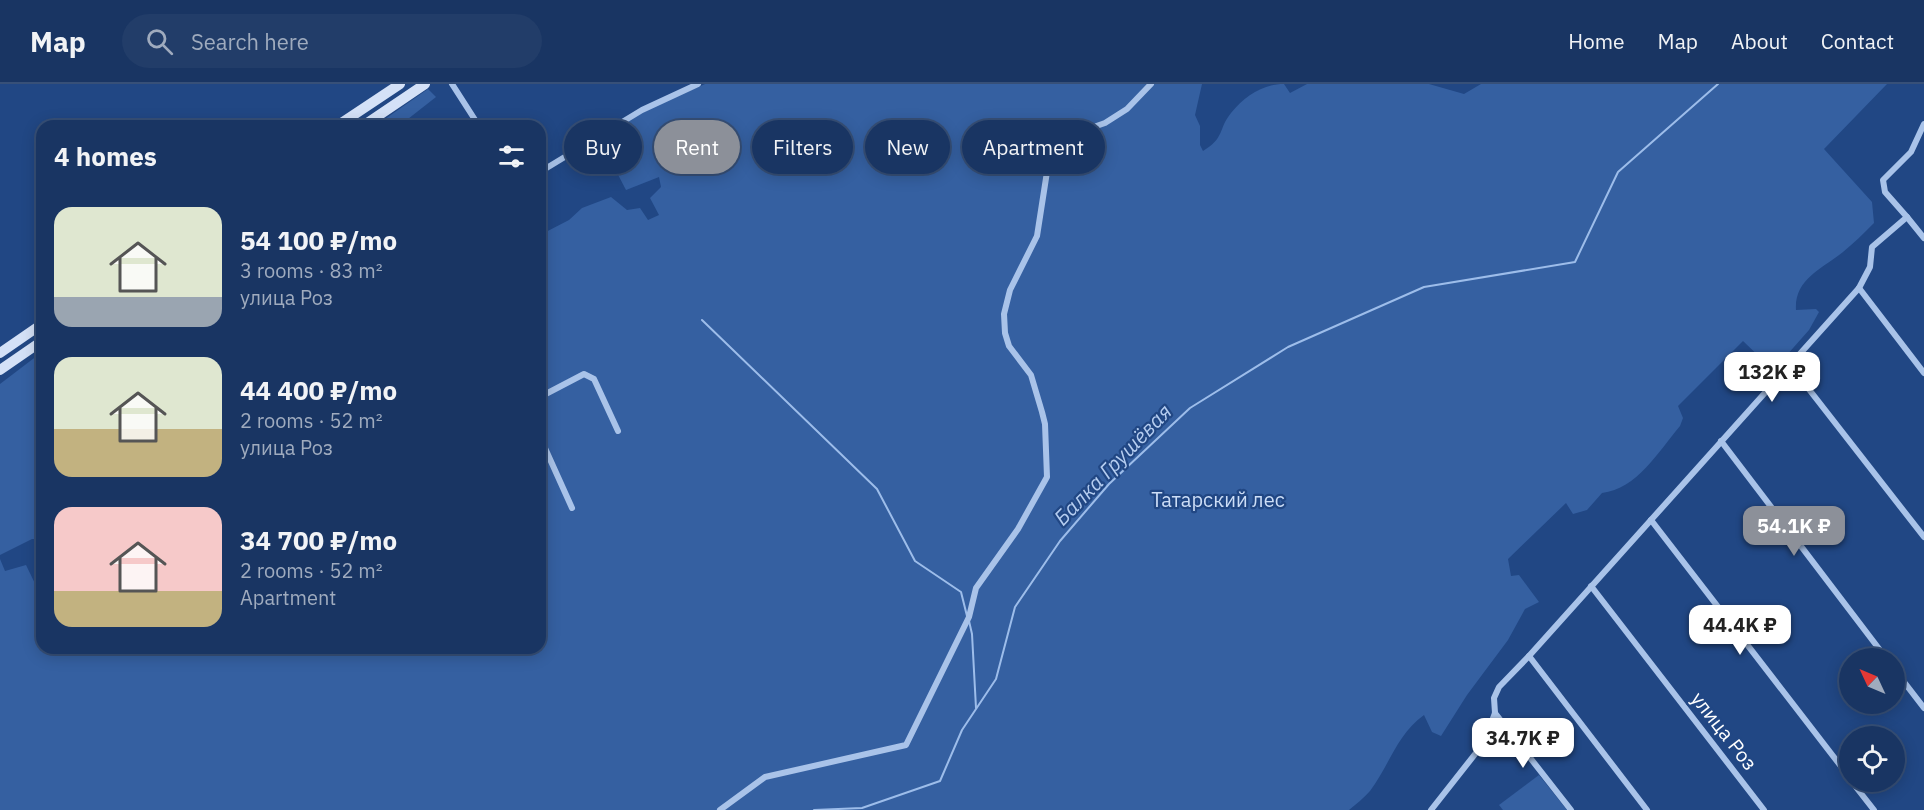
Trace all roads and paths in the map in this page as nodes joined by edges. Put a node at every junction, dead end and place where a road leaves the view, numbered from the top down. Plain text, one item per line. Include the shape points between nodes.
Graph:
1 (400, 84) edge
2 (425, 84) edge
3 (452, 84) edge
4 (698, 84) edge
5 (1152, 84) edge
6 (346, 120) edge
7 (372, 120) edge
8 (475, 120) edge
9 (1924, 124) edge
10 (546, 168) edge
11 (1907, 217) junction
12 (1924, 238) edge
13 (1859, 288) junction
14 (36, 328) edge
15 (36, 345) edge
16 (0, 353) edge
17 (1790, 365) junction
18 (0, 370) edge
19 (1924, 373) edge
20 (546, 394) edge
21 (618, 431) dead end
22 (1721, 441) junction
23 (546, 450) edge
24 (572, 508) dead end
25 (1651, 520) junction
26 (1924, 537) edge
27 (1591, 586) junction
28 (1878, 648) edge
29 (1528, 656) junction
30 (1905, 683) edge
31 (1924, 708) edge
32 (1495, 713) junction
33 (1839, 764) edge
34 (1860, 792) edge
35 (1436, 808) edge
36 (720, 810) edge
37 (1570, 810) edge
38 (1647, 810) edge
39 (1764, 810) edge
40 (1874, 810) edge

1 - 6 main road
2 - 7 main road
3 - 8 street
4 - 10 street via 642,110
5 - 36 street via 1127,109 1105,123 1062,138 1049,159 1037,236 1010,290 1004,314 1009,346 1031,375 1043,418 1047,477 1018,529 976,588 969,617 906,744 765,777
9 - 11 street via 1911,152 1883,180 1884,192
11 - 12 street
11 - 13 street via 1872,247 1870,267
13 - 17 street
13 - 19 street
14 - 16 main road
15 - 18 main road
17 - 22 street
17 - 26 street
20 - 21 street via 584,374 594,379
22 - 25 street
22 - 28 street
23 - 24 street
25 - 27 street
25 - 33 street
27 - 29 street
27 - 39 street, улица Роз
29 - 32 street via 1498,687
29 - 38 street
30 - 31 street
32 - 35 street via 1483,744
32 - 37 street
34 - 40 street

